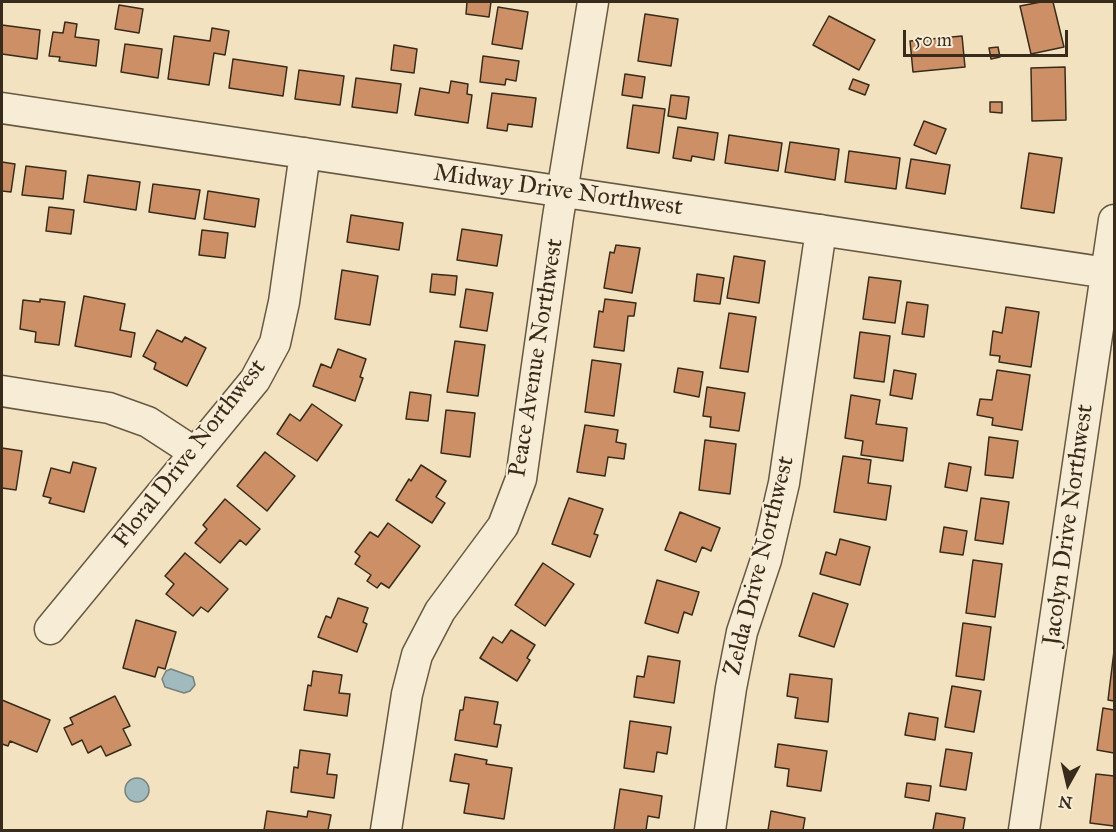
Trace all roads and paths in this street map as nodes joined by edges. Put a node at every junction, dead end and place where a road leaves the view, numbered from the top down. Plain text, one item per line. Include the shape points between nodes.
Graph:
1 (592, 2) edge
2 (2, 108) edge
3 (304, 153) junction
4 (562, 191) junction
5 (1114, 220) edge
6 (821, 230) junction
7 (1111, 273) edge
8 (2, 391) edge
9 (194, 452) junction
10 (50, 630) dead end
11 (386, 831) edge
12 (710, 831) edge
13 (1024, 831) edge

1 - 4 street, Peace Avenue Northwest
2 - 3 street, Midway Drive Northwest
3 - 4 street, Midway Drive Northwest
3 - 9 street, Floral Drive Northwest via 284,302 274,343 255,380
4 - 6 street, Midway Drive Northwest
4 - 11 street, Peace Avenue Northwest via 521,479 503,526 440,611 417,655 407,694
5 - 7 street, Jacolyn Drive Northwest
6 - 7 street, Midway Drive Northwest
6 - 12 street, Zelda Drive Northwest via 784,483 766,560 741,632
7 - 13 street, Jacolyn Drive Northwest
8 - 9 street via 109,408 148,422
9 - 10 street, Floral Drive Northwest

